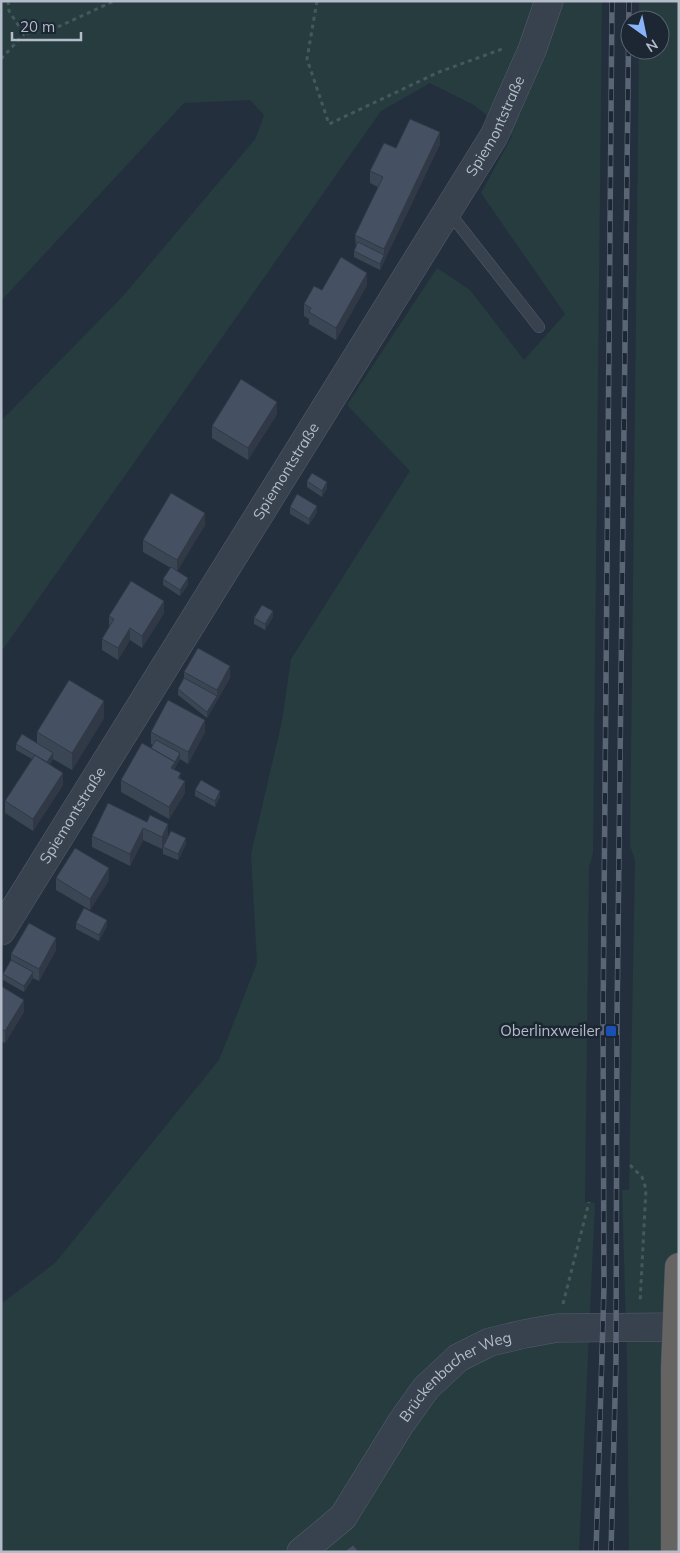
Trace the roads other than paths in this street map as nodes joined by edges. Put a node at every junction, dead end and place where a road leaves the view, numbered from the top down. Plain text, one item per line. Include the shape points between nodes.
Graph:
1 (549, 1) edge
2 (448, 211) junction
3 (540, 327) dead end
4 (1, 931) edge
5 (678, 1280) edge
6 (679, 1327) edge
7 (301, 1552) edge
8 (674, 1552) edge

1 - 2 street, Spiemontstraße via 532,50 494,136
2 - 3 lane
2 - 4 street, Spiemontstraße
5 - 8 highway, bridge
6 - 7 street, Brückenbacher Weg via 557,1328 490,1342 458,1358 426,1388 342,1517

